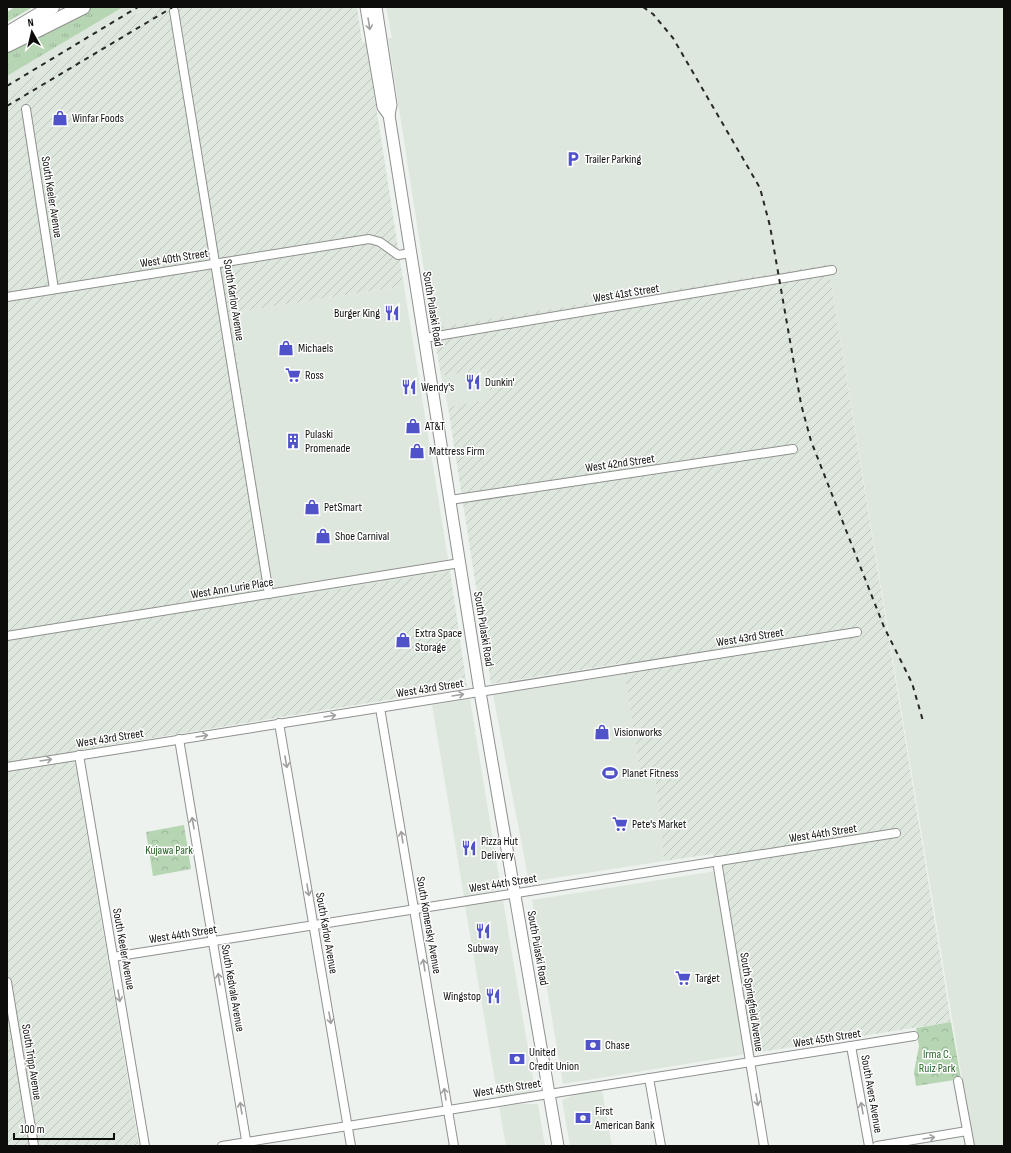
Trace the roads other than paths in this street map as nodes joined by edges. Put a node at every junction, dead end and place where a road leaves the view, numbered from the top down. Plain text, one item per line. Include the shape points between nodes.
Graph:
1 (52, 7) edge
2 (83, 7) edge
3 (366, 7) edge
4 (376, 7) edge
5 (174, 11) dead end
6 (7, 34) edge
7 (7, 45) edge
8 (26, 109) dead end
9 (389, 114) junction
10 (412, 253) junction
11 (216, 264) junction
12 (832, 270) dead end
13 (54, 289) junction
14 (7, 297) edge
15 (425, 338) junction
16 (793, 449) dead end
17 (450, 500) junction
18 (460, 562) junction
19 (269, 594) junction
20 (857, 632) dead end
21 (7, 636) edge
22 (480, 692) junction
23 (380, 708) junction
24 (280, 723) junction
25 (179, 739) junction
26 (78, 755) junction
27 (7, 766) edge
28 (896, 833) dead end
29 (718, 862) junction
30 (515, 894) junction
31 (414, 910) junction
32 (314, 925) junction
33 (213, 941) junction
34 (113, 957) junction
35 (7, 982) edge
36 (914, 1036) dead end
37 (851, 1046) junction
38 (750, 1062) junction
39 (649, 1078) junction
40 (958, 1081) dead end
41 (550, 1094) junction
42 (448, 1110) junction
43 (348, 1126) junction
44 (967, 1132) junction
45 (247, 1144) edge
46 (34, 1146) edge
47 (145, 1146) edge
48 (222, 1146) edge
49 (351, 1146) edge
50 (454, 1146) edge
51 (558, 1146) edge
52 (660, 1146) edge
53 (764, 1146) edge
54 (869, 1146) edge
55 (877, 1146) edge
56 (970, 1146) edge

1 - 6 highway
2 - 7 highway
3 -> 9 main road, South Pulaski Road via 383,107
4 - 9 main road, South Pulaski Road via 391,105
5 - 11 street, South Karlov Avenue
8 - 13 street, South Keeler Avenue
9 - 10 main road, South Pulaski Road
10 - 11 street, West 40th Street via 398,255 380,242 369,239
10 - 15 main road, South Pulaski Road
11 - 13 street, West 40th Street
11 - 19 street, South Karlov Avenue
12 - 15 street, West 41st Street
13 - 14 street, West 40th Street
15 - 17 main road, South Pulaski Road
16 - 17 street, West 42nd Street
17 - 18 main road, South Pulaski Road
18 - 19 street, West Ann Lurie Place
18 - 22 main road, South Pulaski Road
19 - 21 street, West Ann Lurie Place
20 - 22 street, West 43rd Street
23 -> 22 street, West 43rd Street
22 - 30 main road, South Pulaski Road
24 -> 23 street, West 43rd Street
31 -> 23 street, South Komensky Avenue
25 -> 24 street, West 43rd Street
24 -> 32 street, South Karlov Avenue
25 - 26 street, West 43rd Street
33 -> 25 street, South Kedvale Avenue
27 -> 26 street, West 43rd Street
26 - 34 street, South Keeler Avenue
28 - 29 street, West 44th Street
29 - 30 street, West 44th Street
29 - 38 street, South Springfield Avenue
30 - 31 street, West 44th Street
30 - 41 main road, South Pulaski Road
31 - 32 street, West 44th Street
42 -> 31 street, South Komensky Avenue
32 - 33 street, West 44th Street
32 -> 43 street, South Karlov Avenue
33 - 34 street, West 44th Street
45 -> 33 street, South Kedvale Avenue
34 -> 47 street, South Keeler Avenue
35 - 46 street, South Tripp Avenue
36 - 37 street, West 45th Street
37 - 38 street, West 45th Street
54 -> 37 street, South Avers Avenue
38 - 39 street, West 45th Street
38 -> 53 street, South Springfield Avenue
39 - 41 street, West 45th Street
39 - 52 street
40 - 44 street
41 - 42 street, West 45th Street
41 - 51 main road, South Pulaski Road
42 - 43 street, West 45th Street
42 - 50 street, South Komensky Avenue
43 - 45 street, West 45th Street
43 - 49 street, South Karlov Avenue
55 -> 44 street
44 - 56 street
45 - 48 street, West 45th Street

